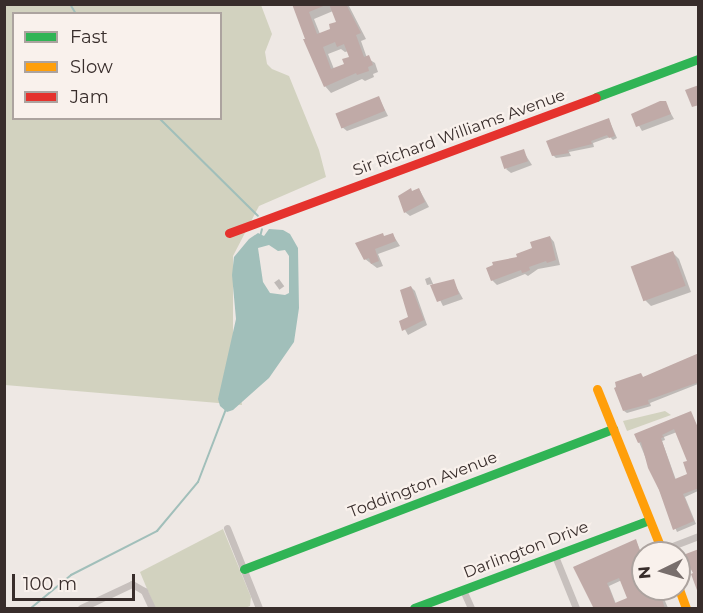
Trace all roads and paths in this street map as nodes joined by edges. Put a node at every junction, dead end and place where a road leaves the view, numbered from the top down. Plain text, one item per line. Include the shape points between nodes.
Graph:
1 (699, 59) edge
2 (229, 233) dead end
3 (597, 389) dead end
4 (613, 429) junction
5 (649, 520) junction
6 (227, 528) dead end
7 (658, 541) edge
8 (555, 556) junction
9 (244, 569) junction
10 (463, 590) junction
11 (257, 608) edge
12 (81, 609) edge
13 (152, 609) edge
14 (414, 609) edge
15 (471, 609) edge
16 (576, 609) edge

1 - 2 street, Sir Richard Williams Avenue
3 - 4 street
4 - 5 street
4 - 9 street, Toddington Avenue
5 - 7 street
5 - 8 street, Darlington Drive
6 - 9 street
8 - 10 street, Darlington Drive
8 - 16 street
9 - 11 street
10 - 14 street, Darlington Drive
10 - 15 street
12 - 13 street via 132,584 144,591

